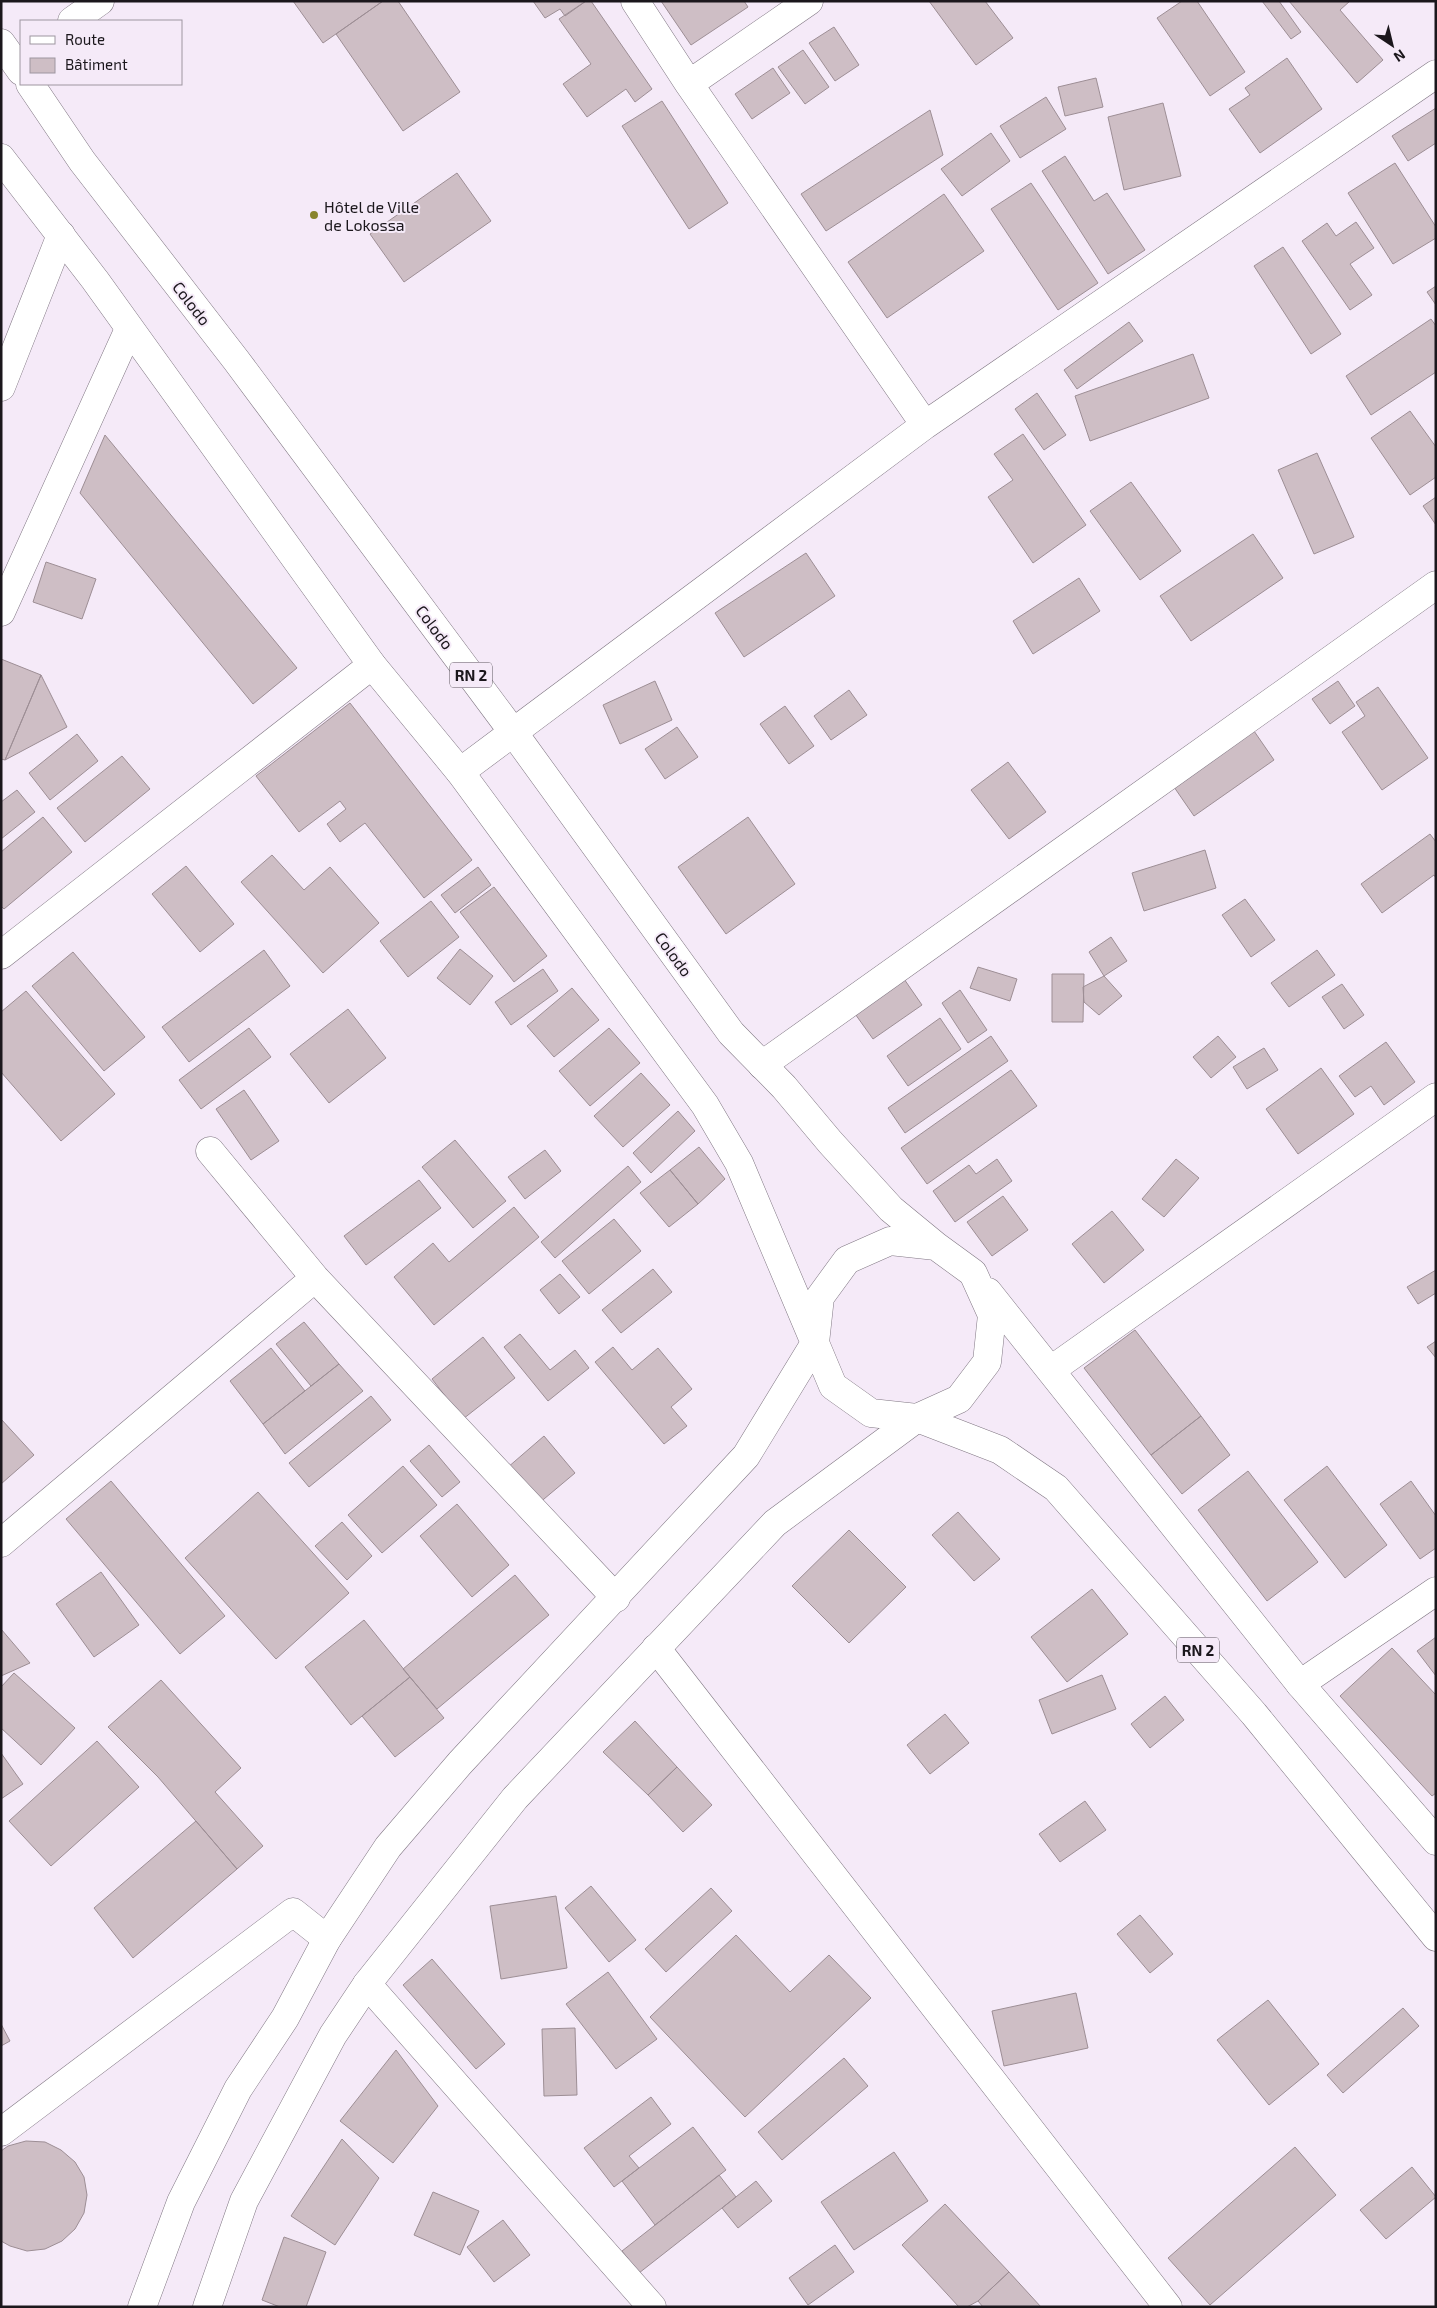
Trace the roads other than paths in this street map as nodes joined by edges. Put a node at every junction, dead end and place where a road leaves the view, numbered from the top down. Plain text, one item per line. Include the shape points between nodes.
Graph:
1 (100, 1) edge
2 (635, 1) edge
3 (809, 1) edge
4 (73, 20) edge
5 (1436, 74) edge
6 (690, 84) junction
7 (31, 85) edge
8 (1, 158) edge
9 (61, 235) junction
10 (129, 329) junction
11 (1, 387) edge
12 (926, 425) junction
13 (1436, 585) edge
14 (1, 612) edge
15 (372, 665) junction
16 (513, 732) junction
17 (460, 772) junction
18 (1, 955) edge
19 (762, 1065) junction
20 (1436, 1097) edge
21 (210, 1151) dead end
22 (936, 1246) junction
23 (973, 1273) junction
24 (315, 1278) junction
25 (815, 1344) junction
26 (1051, 1370) junction
27 (917, 1418) junction
28 (1, 1543) edge
29 (1436, 1591) edge
30 (616, 1598) junction
31 (656, 1648) junction
32 (1300, 1684) junction
33 (1436, 1841) edge
34 (1436, 1937) edge
35 (327, 1939) junction
36 (367, 1984) junction
37 (1, 2132) edge
38 (1158, 2303) edge
39 (142, 2307) edge
40 (207, 2307) edge
41 (652, 2307) edge

1 - 4 main road
2 - 6 main road
3 - 6 main road
5 - 12 main road
6 - 12 main road
7 - 16 main road, Colodo / RN 2 via 82,161 236,360
8 - 9 main road
9 - 10 main road
9 - 11 main road
10 - 14 main road
10 - 15 main road
12 - 16 main road
13 - 19 main road
15 - 17 main road
15 - 18 main road
16 - 17 main road
16 - 19 main road, Colodo / RN 2 via 731,1033
17 - 25 main road via 705,1104 739,1163
19 - 22 main road, Colodo / RN 2 via 891,1209
20 - 26 main road
21 - 24 main road
22 - 23 main road
22 - 25 main road via 890,1241 847,1260 820,1297
23 - 26 main road
23 - 27 main road via 992,1315 987,1362 960,1399
24 - 28 main road
24 - 30 main road
25 - 27 main road via 833,1386 871,1413
25 - 30 main road via 746,1456
26 - 32 main road
27 - 31 main road via 775,1523
27 - 34 main road, RN 2 via 1000,1450 1056,1488 1254,1714
29 - 32 main road
30 - 35 main road via 460,1763 388,1848
31 - 36 main road via 515,1798
31 - 38 main road
32 - 33 main road
35 - 37 main road via 293,1912
35 - 39 main road via 285,2018 238,2089 186,2194
36 - 40 main road via 333,2035 244,2201
36 - 41 main road

